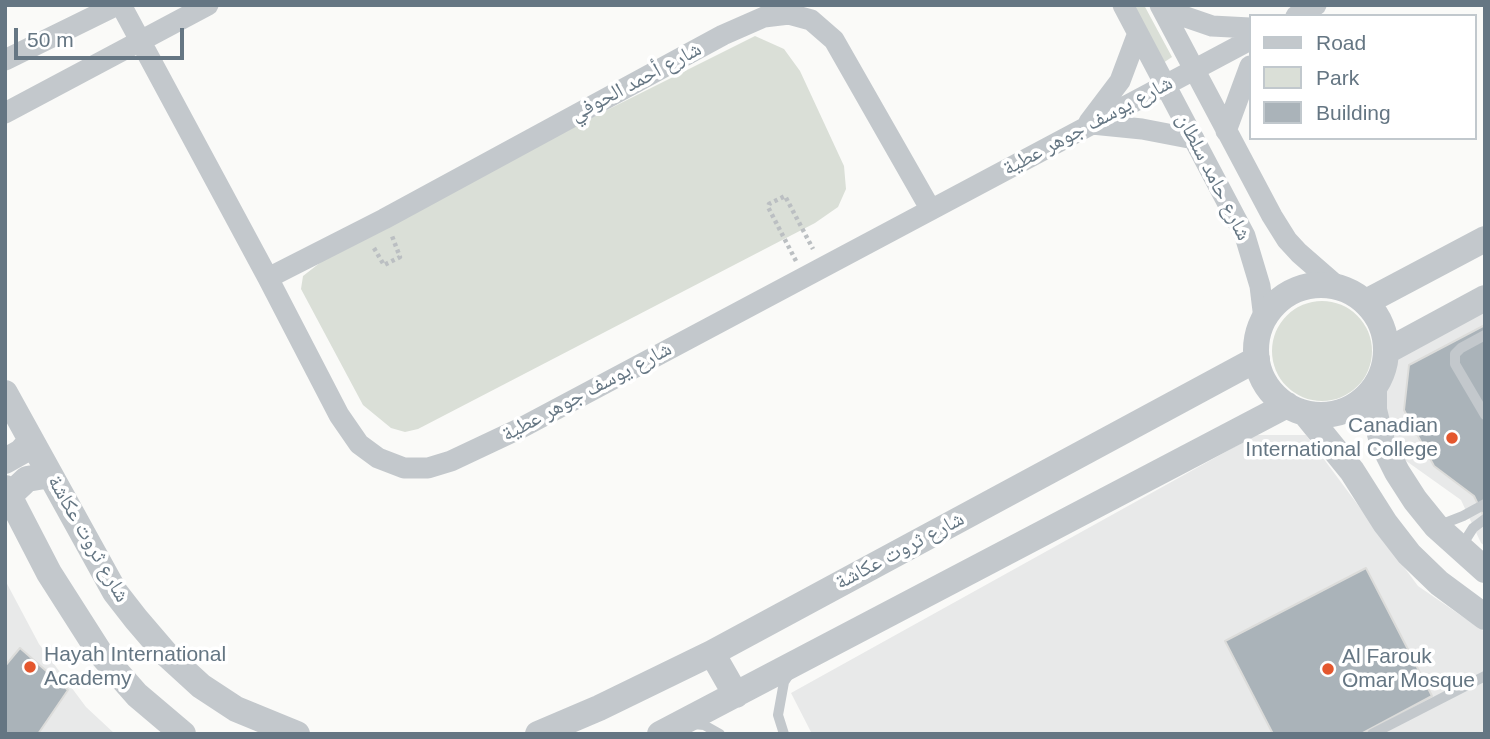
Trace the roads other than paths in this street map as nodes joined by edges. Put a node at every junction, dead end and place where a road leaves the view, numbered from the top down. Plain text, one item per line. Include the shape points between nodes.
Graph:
1 (119, 5) edge
2 (208, 5) edge
3 (1123, 5) edge
4 (1160, 5) edge
5 (1166, 5) edge
6 (1316, 5) edge
7 (1300, 14) edge
8 (1248, 28) edge
9 (1138, 33) junction
10 (138, 41) junction
11 (1248, 41) edge
12 (5, 60) edge
13 (1195, 69) junction
14 (1248, 71) edge
15 (1165, 85) junction
16 (5, 113) edge
17 (1088, 127) junction
18 (1226, 131) junction
19 (1194, 139) junction
20 (931, 210) junction
21 (1485, 239) edge
22 (268, 278) junction
23 (1338, 287) junction
24 (1485, 298) edge
25 (1366, 302) junction
26 (1264, 319) junction
27 (1485, 335) edge
28 (1387, 351) junction
29 (1257, 359) junction
30 (1374, 389) junction
31 (5, 393) edge
32 (1296, 409) junction
33 (1485, 415) edge
34 (32, 441) junction
35 (5, 461) edge
36 (50, 475) junction
37 (7, 492) edge
38 (1485, 504) edge
39 (1485, 519) edge
40 (1436, 526) junction
41 (1460, 550) junction
42 (1485, 570) edge
43 (1482, 610) edge
44 (712, 653) junction
45 (800, 660) junction
46 (1485, 676) edge
47 (736, 695) junction
48 (672, 728) edge
49 (183, 734) edge
50 (297, 734) edge
51 (538, 734) edge
52 (720, 734) edge
53 (784, 734) edge
54 (1372, 734) edge

1 - 10 street, شارع يوسف جوهر عطية
1 - 12 street
2 - 10 street
3 - 9 street, شارع حامد سلطان
4 - 13 street, شارع حامد سلطان
5 - 8 street via 1212,26
6 - 7 street
9 - 15 street, شارع حامد سلطان
9 - 17 street via 1120,82
10 - 16 street
10 - 22 street, شارع يوسف جوهر عطية
11 - 13 street, شارع يوسف جوهر عطية
13 - 15 street, شارع يوسف جوهر عطية
13 - 18 street, شارع حامد سلطان
14 - 18 street
15 - 17 street, شارع يوسف جوهر عطية
15 - 19 street, شارع حامد سلطان
17 - 19 street via 1142,129
17 - 20 street, شارع يوسف جوهر عطية
18 - 23 street, شارع حامد سلطان via 1287,240
19 - 26 street, شارع حامد سلطان via 1245,236
20 - 22 street, شارع يوسف جوهر عطية via 521,428 428,468 404,468 359,444 339,415
20 - 22 street, شارع أحمد الحوفي via 834,40 811,20 789,14 764,18 723,35
21 - 25 street
23 - 25 street
23 - 26 street via 1304,287 1274,305
24 - 28 street
25 - 28 street via 1377,316
26 - 29 street via 1257,338
27 - 33 lane via 1455,354 1455,364
28 - 30 street
29 - 32 street via 1267,385
29 - 44 street, شارع ثروت عكاشة
30 - 32 street via 1343,411 1321,415
30 - 40 street via 1382,442 1409,491
31 - 34 street, شارع ثروت عكاشة
32 - 43 street via 1334,447 1409,554 1438,583
32 - 45 street
34 - 35 street
34 - 36 street, شارع ثروت عكاشة
36 - 37 street via 27,479
36 - 50 street, شارع ثروت عكاشة via 115,592 166,653 201,686 236,709
37 - 49 street via 100,653 137,695
38 - 40 lane
39 - 41 lane via 1465,538
40 - 41 street
41 - 42 street
44 - 47 street
44 - 51 street, شارع ثروت عكاشة
45 - 47 street
45 - 53 lane via 784,682 778,715
46 - 54 lane
47 - 48 street
48 - 52 lane via 704,725

